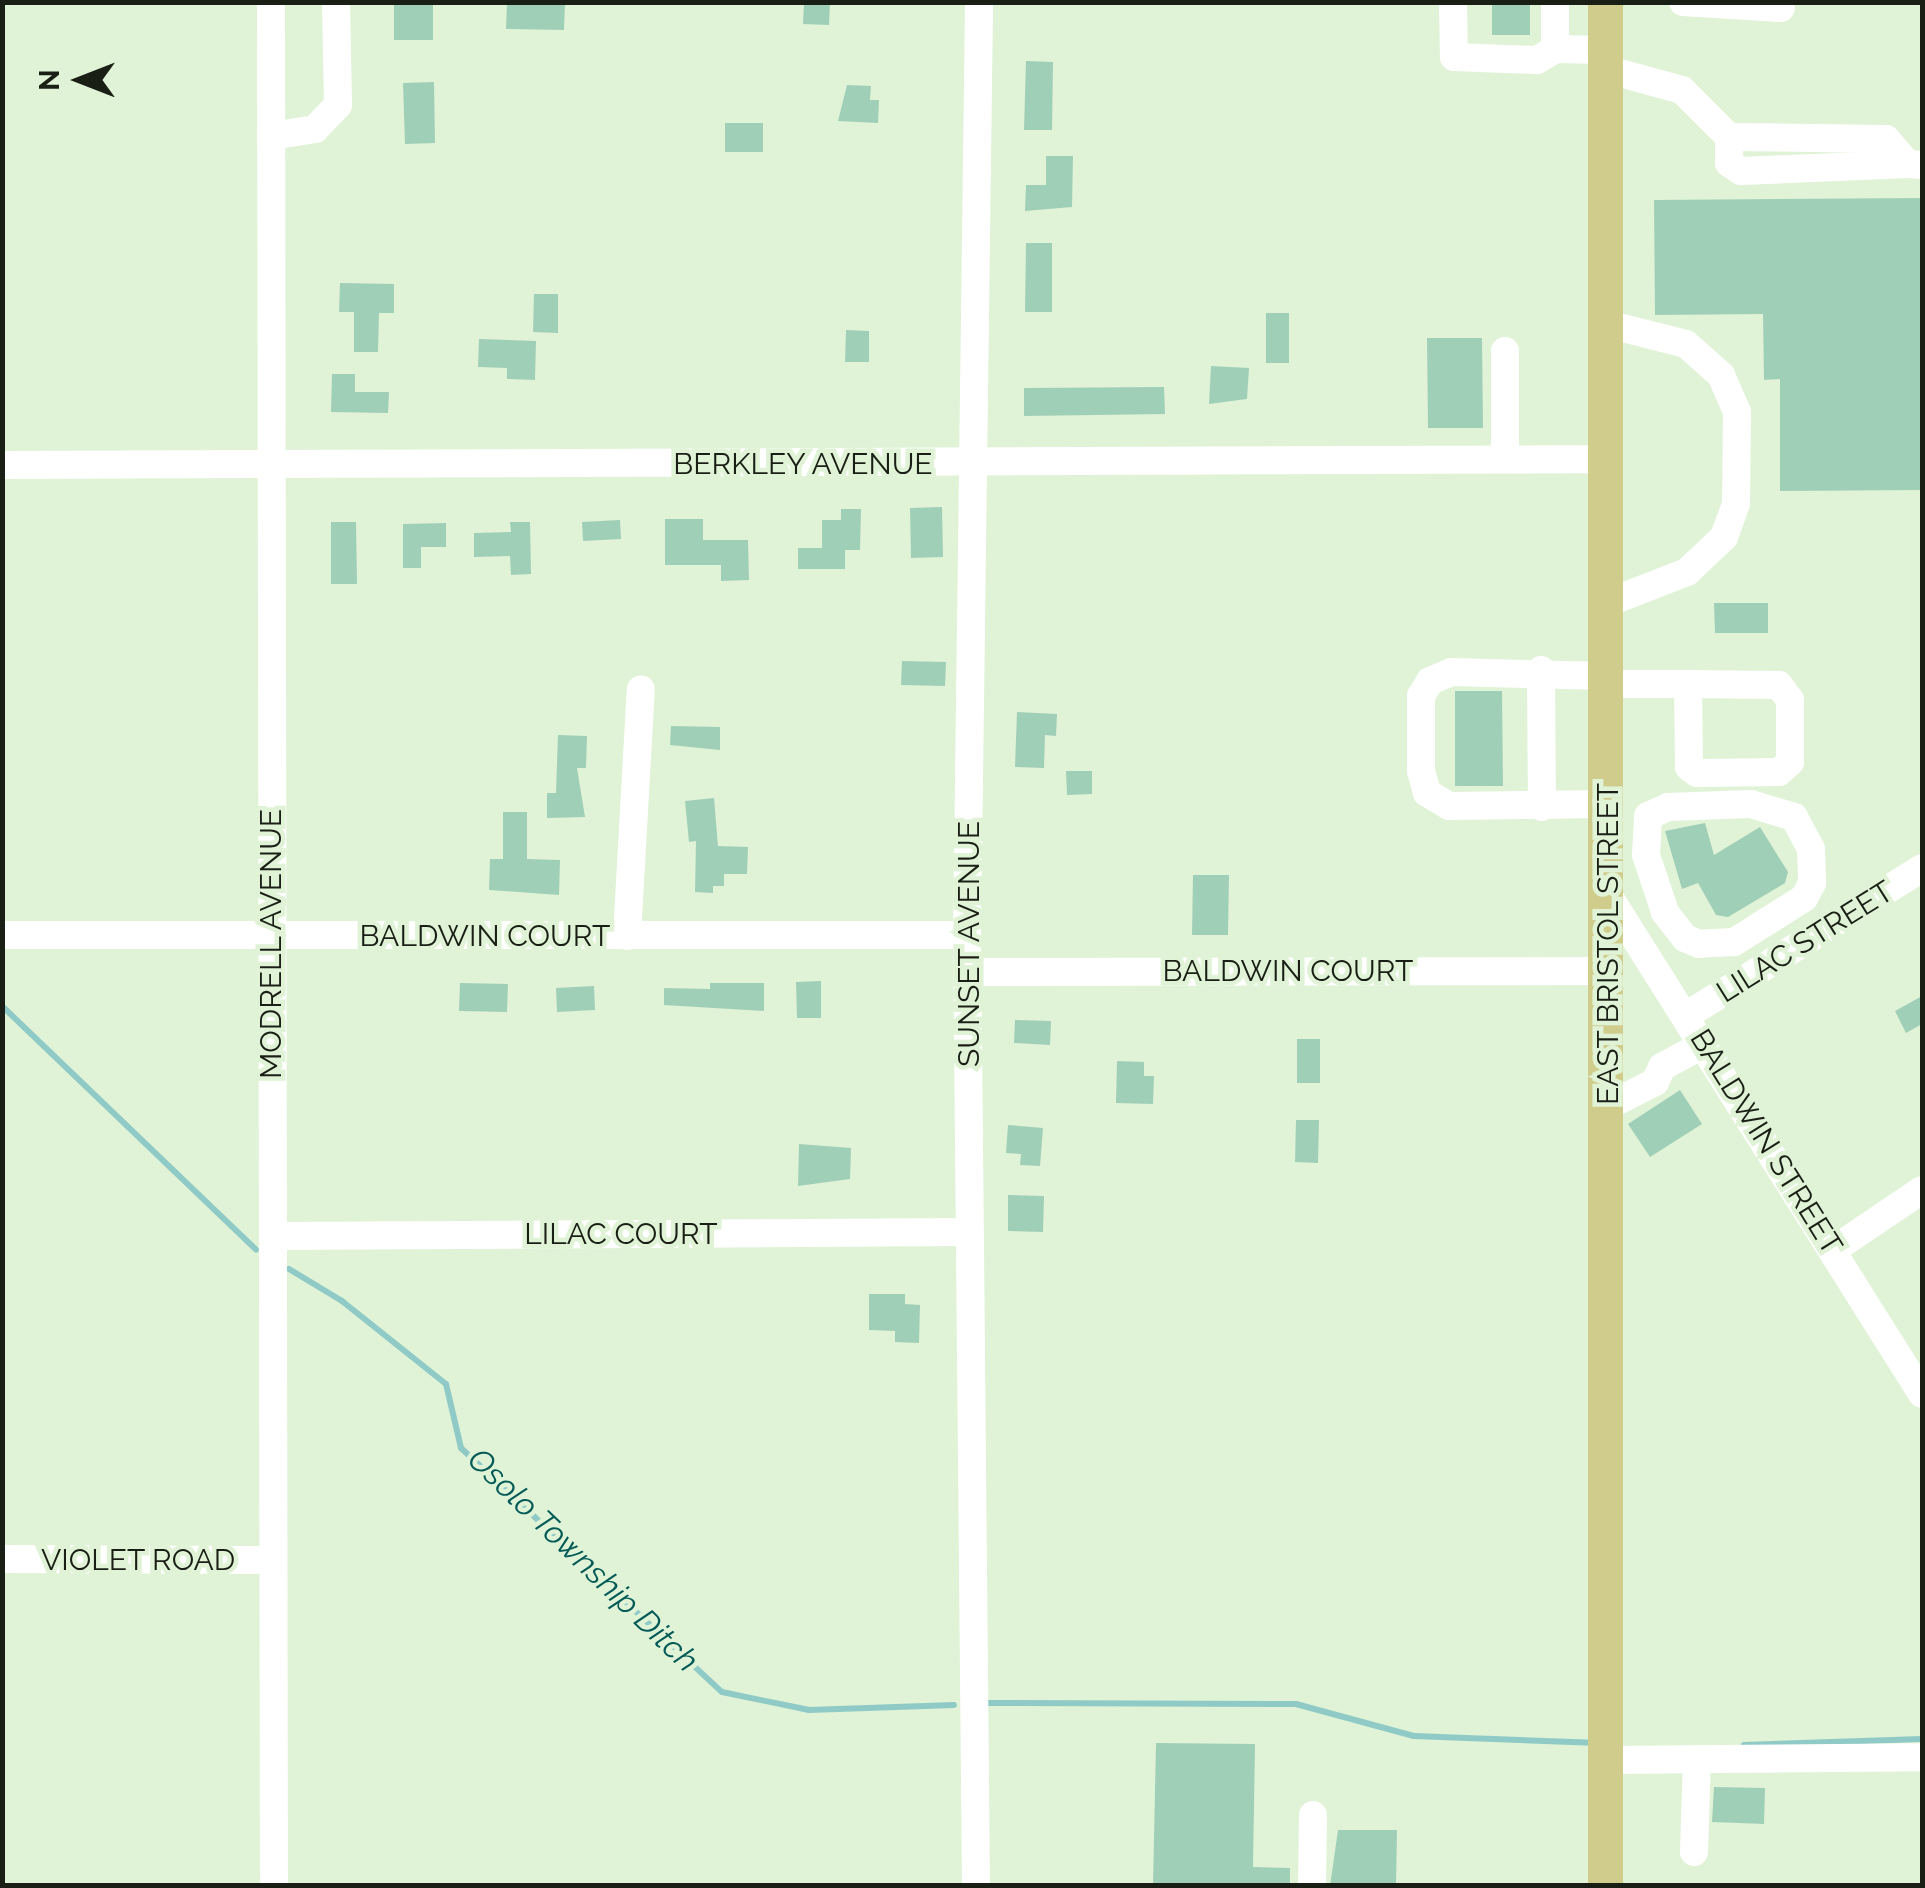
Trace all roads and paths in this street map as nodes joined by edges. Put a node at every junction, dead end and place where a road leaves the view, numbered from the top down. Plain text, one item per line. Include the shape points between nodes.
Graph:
1 (271, 2) edge
2 (336, 2) edge
3 (979, 2) edge
4 (1453, 2) edge
5 (1555, 2) edge
6 (1604, 2) edge
7 (1683, 2) edge
8 (1781, 8) dead end
9 (1555, 49) junction
10 (1605, 59) junction
11 (271, 136) junction
12 (1915, 165) edge
13 (1607, 324) junction
14 (1505, 351) dead end
15 (1603, 458) junction
16 (1505, 459) junction
17 (272, 464) junction
18 (974, 464) junction
19 (2, 465) edge
20 (1607, 603) junction
21 (1541, 670) junction
22 (1607, 679) junction
23 (1688, 684) junction
24 (641, 690) dead end
25 (1607, 804) junction
26 (1542, 807) junction
27 (1606, 841) junction
28 (1645, 841) junction
29 (1922, 868) edge
30 (1606, 892) junction
31 (1764, 923) junction
32 (2, 935) edge
33 (966, 935) junction
34 (627, 936) junction
35 (270, 937) junction
36 (1785, 954) junction
37 (1607, 970) junction
38 (970, 972) junction
39 (1688, 1015) junction
40 (1704, 1044) junction
41 (1608, 1106) junction
42 (1922, 1190) edge
43 (968, 1232) junction
44 (273, 1236) junction
45 (1833, 1250) junction
46 (1920, 1387) edge
47 (2, 1559) edge
48 (273, 1560) junction
49 (1922, 1757) edge
50 (1605, 1760) junction
51 (1698, 1760) junction
52 (1314, 1815) dead end
53 (1694, 1852) dead end
54 (274, 1886) edge
55 (976, 1886) edge
56 (1312, 1886) edge
57 (1605, 1886) edge

1 - 11 street, MODRELL AVENUE
2 - 11 street via 338,105 315,129
3 - 18 street, SUNSET AVENUE
4 - 9 street via 1454,57 1537,60
5 - 9 street
6 - 10 main road, EAST BRISTOL STREET
7 - 8 street
9 - 10 street
10 - 12 street via 1682,90 1729,137 1886,139
10 - 13 main road, EAST BRISTOL STREET
11 - 17 street, MODRELL AVENUE
13 - 15 main road, EAST BRISTOL STREET
13 - 20 street via 1686,344 1721,375 1737,412 1736,504 1724,537 1688,572
14 - 16 street
15 - 16 street, BERKLEY AVENUE
15 - 20 main road, EAST BRISTOL STREET
16 - 18 street, BERKLEY AVENUE
17 - 18 street, BERKLEY AVENUE
17 - 19 street, BERKLEY AVENUE
17 - 35 street, MODRELL AVENUE
18 - 33 street, SUNSET AVENUE
20 - 22 main road, EAST BRISTOL STREET
21 - 22 street
21 - 26 street
21 - 26 street via 1450,672 1430,681 1421,696 1421,771 1427,793 1449,806
22 - 23 street
22 - 25 main road, EAST BRISTOL STREET
23 - 23 street via 1780,685 1790,700 1790,762 1780,772 1698,773 1690,767
24 - 34 street
25 - 26 street
25 - 27 main road, EAST BRISTOL STREET
27 - 28 street
27 - 30 main road, EAST BRISTOL STREET
28 - 31 street via 1665,912 1685,938 1716,946
28 - 31 street via 1648,816 1658,809 1784,809 1805,833 1815,867 1804,898
29 - 36 street, LILAC STREET
30 - 37 main road, EAST BRISTOL STREET
30 - 39 street, BALDWIN STREET
31 - 36 street
32 - 35 street, BALDWIN COURT
33 - 34 street, BALDWIN COURT
33 - 38 street, SUNSET AVENUE
34 - 35 street, BALDWIN COURT
35 - 44 street, MODRELL AVENUE
36 - 39 street, LILAC STREET
37 - 38 street, BALDWIN COURT
37 - 41 main road, EAST BRISTOL STREET
38 - 43 street, SUNSET AVENUE
39 - 40 street, BALDWIN STREET
40 - 41 street via 1662,1067 1655,1082
40 - 45 street, BALDWIN STREET
41 - 50 main road, EAST BRISTOL STREET
42 - 45 street
43 - 44 street, LILAC COURT
43 - 55 street, SUNSET AVENUE
44 - 48 street, MODRELL AVENUE
45 - 46 street, BALDWIN STREET
47 - 48 street, VIOLET ROAD
48 - 54 street, MODRELL AVENUE
49 - 51 street
50 - 51 street
50 - 57 main road, EAST BRISTOL STREET
51 - 53 street
52 - 56 street

